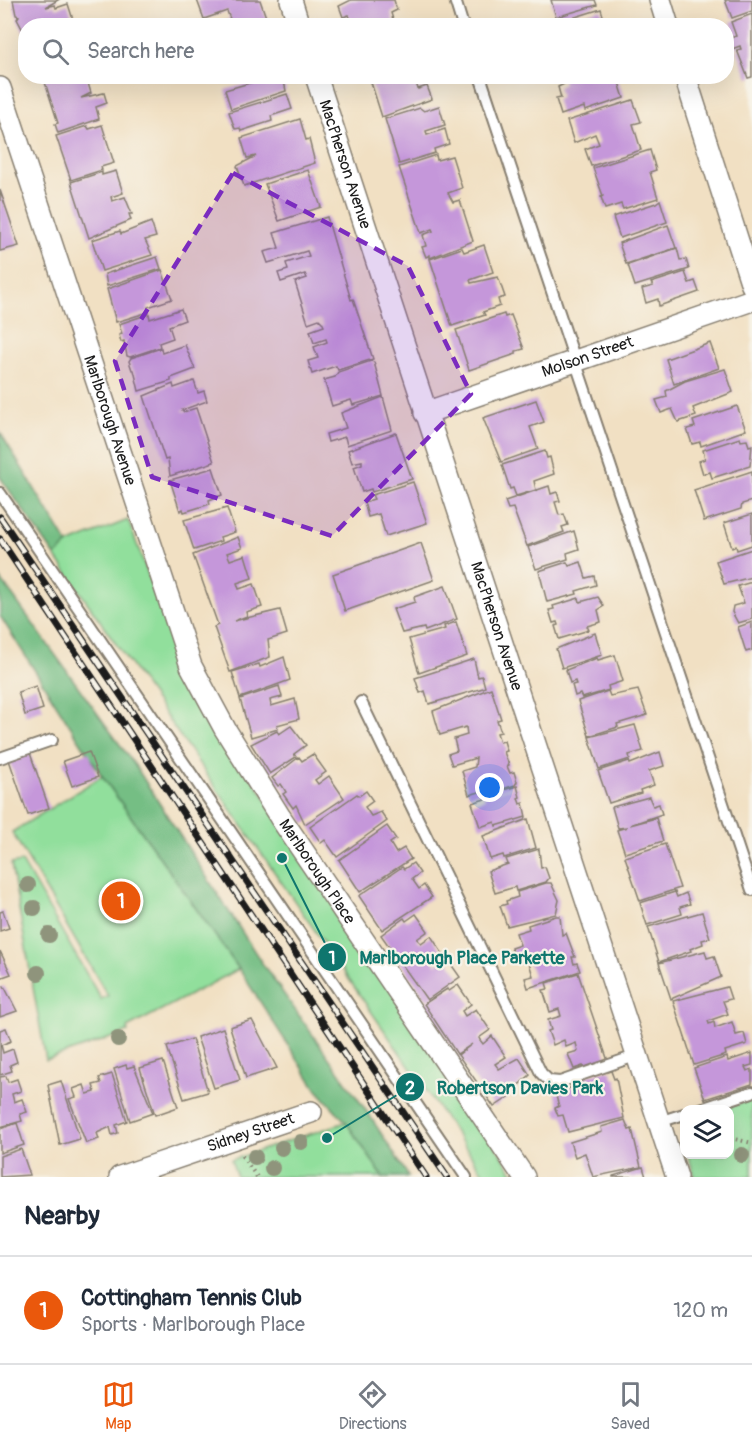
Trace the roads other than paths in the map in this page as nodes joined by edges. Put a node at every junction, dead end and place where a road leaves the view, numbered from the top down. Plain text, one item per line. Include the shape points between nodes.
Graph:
1 (291, 0) edge
2 (455, 0) edge
3 (660, 0) edge
4 (297, 18) edge
5 (461, 18) edge
6 (666, 18) edge
7 (319, 84) edge
8 (483, 84) edge
9 (688, 84) edge
10 (0, 88) edge
11 (752, 285) edge
12 (752, 300) edge
13 (574, 361) junction
14 (425, 413) junction
15 (0, 493) edge
16 (361, 702) dead end
17 (52, 740) dead end
18 (234, 744) joint
19 (0, 758) edge
20 (752, 890) edge
21 (638, 1055) junction
22 (752, 1092) edge
23 (713, 1105) edge
24 (311, 1112) dead end
25 (680, 1115) edge
26 (660, 1122) junction
27 (120, 1177) edge
28 (466, 1177) edge
29 (524, 1177) edge
30 (677, 1177) edge

1 - 4 street
2 - 5 lane
3 - 6 street
7 - 14 street, MacPherson Avenue
8 - 13 lane
9 - 11 street
10 - 18 street, Marlborough Avenue via 191,666
12 - 13 street, Molson Street
13 - 14 street, Molson Street
13 - 20 lane
14 - 21 street, MacPherson Avenue
15 - 28 lane
16 - 21 lane via 541,1073 549,1081 560,1083
17 - 19 lane
18 - 29 street, Marlborough Place
21 - 26 street, MacPherson Avenue
22 - 23 lane
24 - 27 street, Sidney Street
25 - 26 lane
26 - 30 street, MacPherson Avenue

